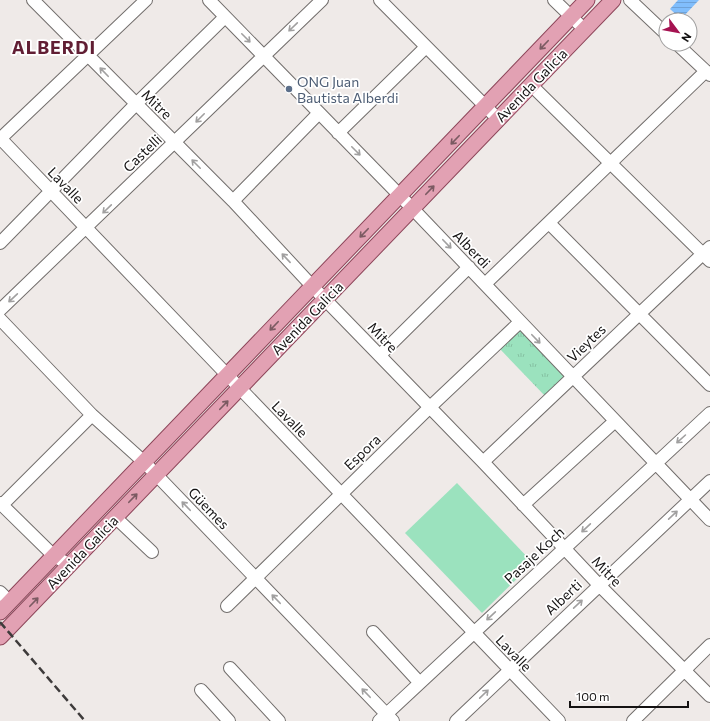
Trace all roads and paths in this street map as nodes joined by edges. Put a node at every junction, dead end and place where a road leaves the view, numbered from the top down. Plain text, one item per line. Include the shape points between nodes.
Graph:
1 (33, 0) edge
2 (146, 0) edge
3 (209, 0) edge
4 (322, 0) edge
5 (380, 0) edge
6 (554, 0) edge
7 (587, 0) edge
8 (613, 0) edge
9 (630, 0) edge
10 (225, 17) junction
11 (571, 17) junction
12 (658, 26) edge
13 (584, 29) junction
14 (426, 47) junction
15 (686, 52) edge
16 (263, 55) junction
17 (88, 56) junction
18 (708, 73) edge
19 (531, 85) junction
20 (136, 104) junction
21 (486, 107) junction
22 (319, 113) junction
23 (498, 119) junction
24 (338, 133) junction
25 (0, 138) edge
26 (175, 142) junction
27 (611, 164) junction
28 (51, 190) junction
29 (401, 196) junction
30 (233, 201) junction
31 (412, 208) junction
32 (549, 223) junction
33 (87, 228) junction
34 (0, 243) edge
35 (708, 254) edge
36 (469, 267) junction
37 (485, 284) junction
38 (312, 286) junction
39 (325, 299) junction
40 (0, 310) edge
41 (639, 313) junction
42 (0, 319) edge
43 (520, 322) junction
44 (380, 355) junction
45 (227, 375) junction
46 (572, 376) junction
47 (710, 384) edge
48 (240, 388) junction
49 (429, 408) junction
50 (710, 413) edge
51 (92, 415) junction
52 (614, 422) junction
53 (144, 462) junction
54 (483, 462) junction
55 (655, 463) junction
56 (156, 474) junction
57 (710, 481) edge
58 (341, 494) junction
59 (690, 500) junction
60 (1, 504) edge
61 (523, 505) junction
62 (115, 517) junction
63 (710, 520) edge
64 (564, 548) junction
65 (152, 552) dead end
66 (54, 556) junction
67 (70, 565) junction
68 (255, 578) junction
69 (598, 585) junction
70 (3, 602) edge
71 (227, 606) dead end
72 (373, 632) dead end
73 (474, 632) junction
74 (0, 637) edge
75 (710, 645) edge
76 (230, 668) dead end
77 (509, 669) junction
78 (684, 670) junction
79 (419, 682) junction
80 (201, 690) dead end
81 (710, 696) edge
82 (387, 719) edge
83 (229, 721) edge
84 (279, 721) edge
85 (456, 721) edge
86 (559, 721) edge
87 (632, 721) edge

1 - 17 street, Mitre
2 - 17 street
3 - 10 street, Alberdi
4 -> 16 street, Castelli
5 - 14 street
6 - 11 street
7 - 11 main road, Avenida Galicia
8 - 13 main road, Avenida Galicia
9 - 12 street
10 -> 16 street, Alberdi
10 - 20 street
11 - 13 street
11 -> 21 main road, Avenida Galicia
13 - 19 main road, Avenida Galicia
14 - 21 street
14 - 24 street
15 - 18 street
16 - 22 street, Alberdi
16 -> 26 street, Castelli
20 -> 17 street, Mitre
17 - 25 street
18 - 27 street
19 - 23 main road, Avenida Galicia
19 - 27 street
20 - 26 street, Mitre
20 - 28 street
21 - 23 street
21 -> 29 main road, Avenida Galicia
22 - 24 street, Alberdi
22 - 30 street
31 -> 23 main road, Avenida Galicia
24 -> 29 street, Alberdi
25 - 28 street, Lavalle
30 -> 26 street, Mitre
26 -> 33 street, Castelli
27 - 32 street
27 - 35 street
28 - 33 street, Lavalle
28 - 34 street
29 - 31 street, Alberdi
29 -> 38 main road, Avenida Galicia
38 -> 30 street, Mitre
31 -> 36 street, Alberdi
31 - 39 main road, Avenida Galicia
32 - 37 street
32 - 41 street
33 -> 40 street, Castelli
33 - 45 street, Lavalle
35 - 41 street, Vieytes
36 - 37 street, Alberdi
36 - 44 street
37 - 43 street, Alberdi
38 - 39 street, Mitre
38 -> 45 main road, Avenida Galicia
39 - 44 street, Mitre
39 - 48 main road, Avenida Galicia
41 - 46 street, Vieytes
41 - 47 street
42 - 51 street, Güemes
43 -> 46 street, Alberdi
43 - 49 street, Espora
44 - 49 street, Mitre
45 - 48 street, Lavalle
45 - 53 main road, Avenida Galicia
46 - 52 street, Alberdi
46 - 54 street, Vieytes
56 -> 48 main road, Avenida Galicia
48 - 58 street, Lavalle
49 - 54 street, Mitre
49 - 58 street, Espora
50 -> 55 street, Pasaje Koch
51 - 53 street, Güemes
51 - 60 street
52 - 55 street, Alberdi
52 - 61 street
53 - 56 street, Güemes
53 - 66 main road, Avenida Galicia
54 - 61 street, Mitre
55 - 59 street, Alberdi
55 -> 64 street, Pasaje Koch
62 -> 56 main road, Avenida Galicia
68 -> 56 street, Güemes
57 - 59 street, Alberti
58 - 68 street, Espora
58 - 73 street, Lavalle
59 - 63 street, Alberdi
69 -> 59 street, Alberti
60 - 66 street
61 - 64 street, Mitre
62 - 65 street
62 - 67 main road, Avenida Galicia
64 - 69 street, Mitre
64 -> 73 street, Pasaje Koch
66 - 67 street
66 - 70 main road, Avenida Galicia
74 -> 67 main road, Avenida Galicia
68 - 71 street, Espora
82 -> 68 street, Güemes
77 -> 69 street, Alberti
69 - 78 street, Mitre
72 - 79 street
73 - 77 street, Lavalle
73 - 79 street, Pasaje Koch
75 - 78 street
76 - 84 street
85 -> 77 street, Alberti
77 - 86 street, Lavalle
78 - 81 street, Mitre
78 - 87 street
79 - 82 street, Pasaje Koch
80 - 83 street

